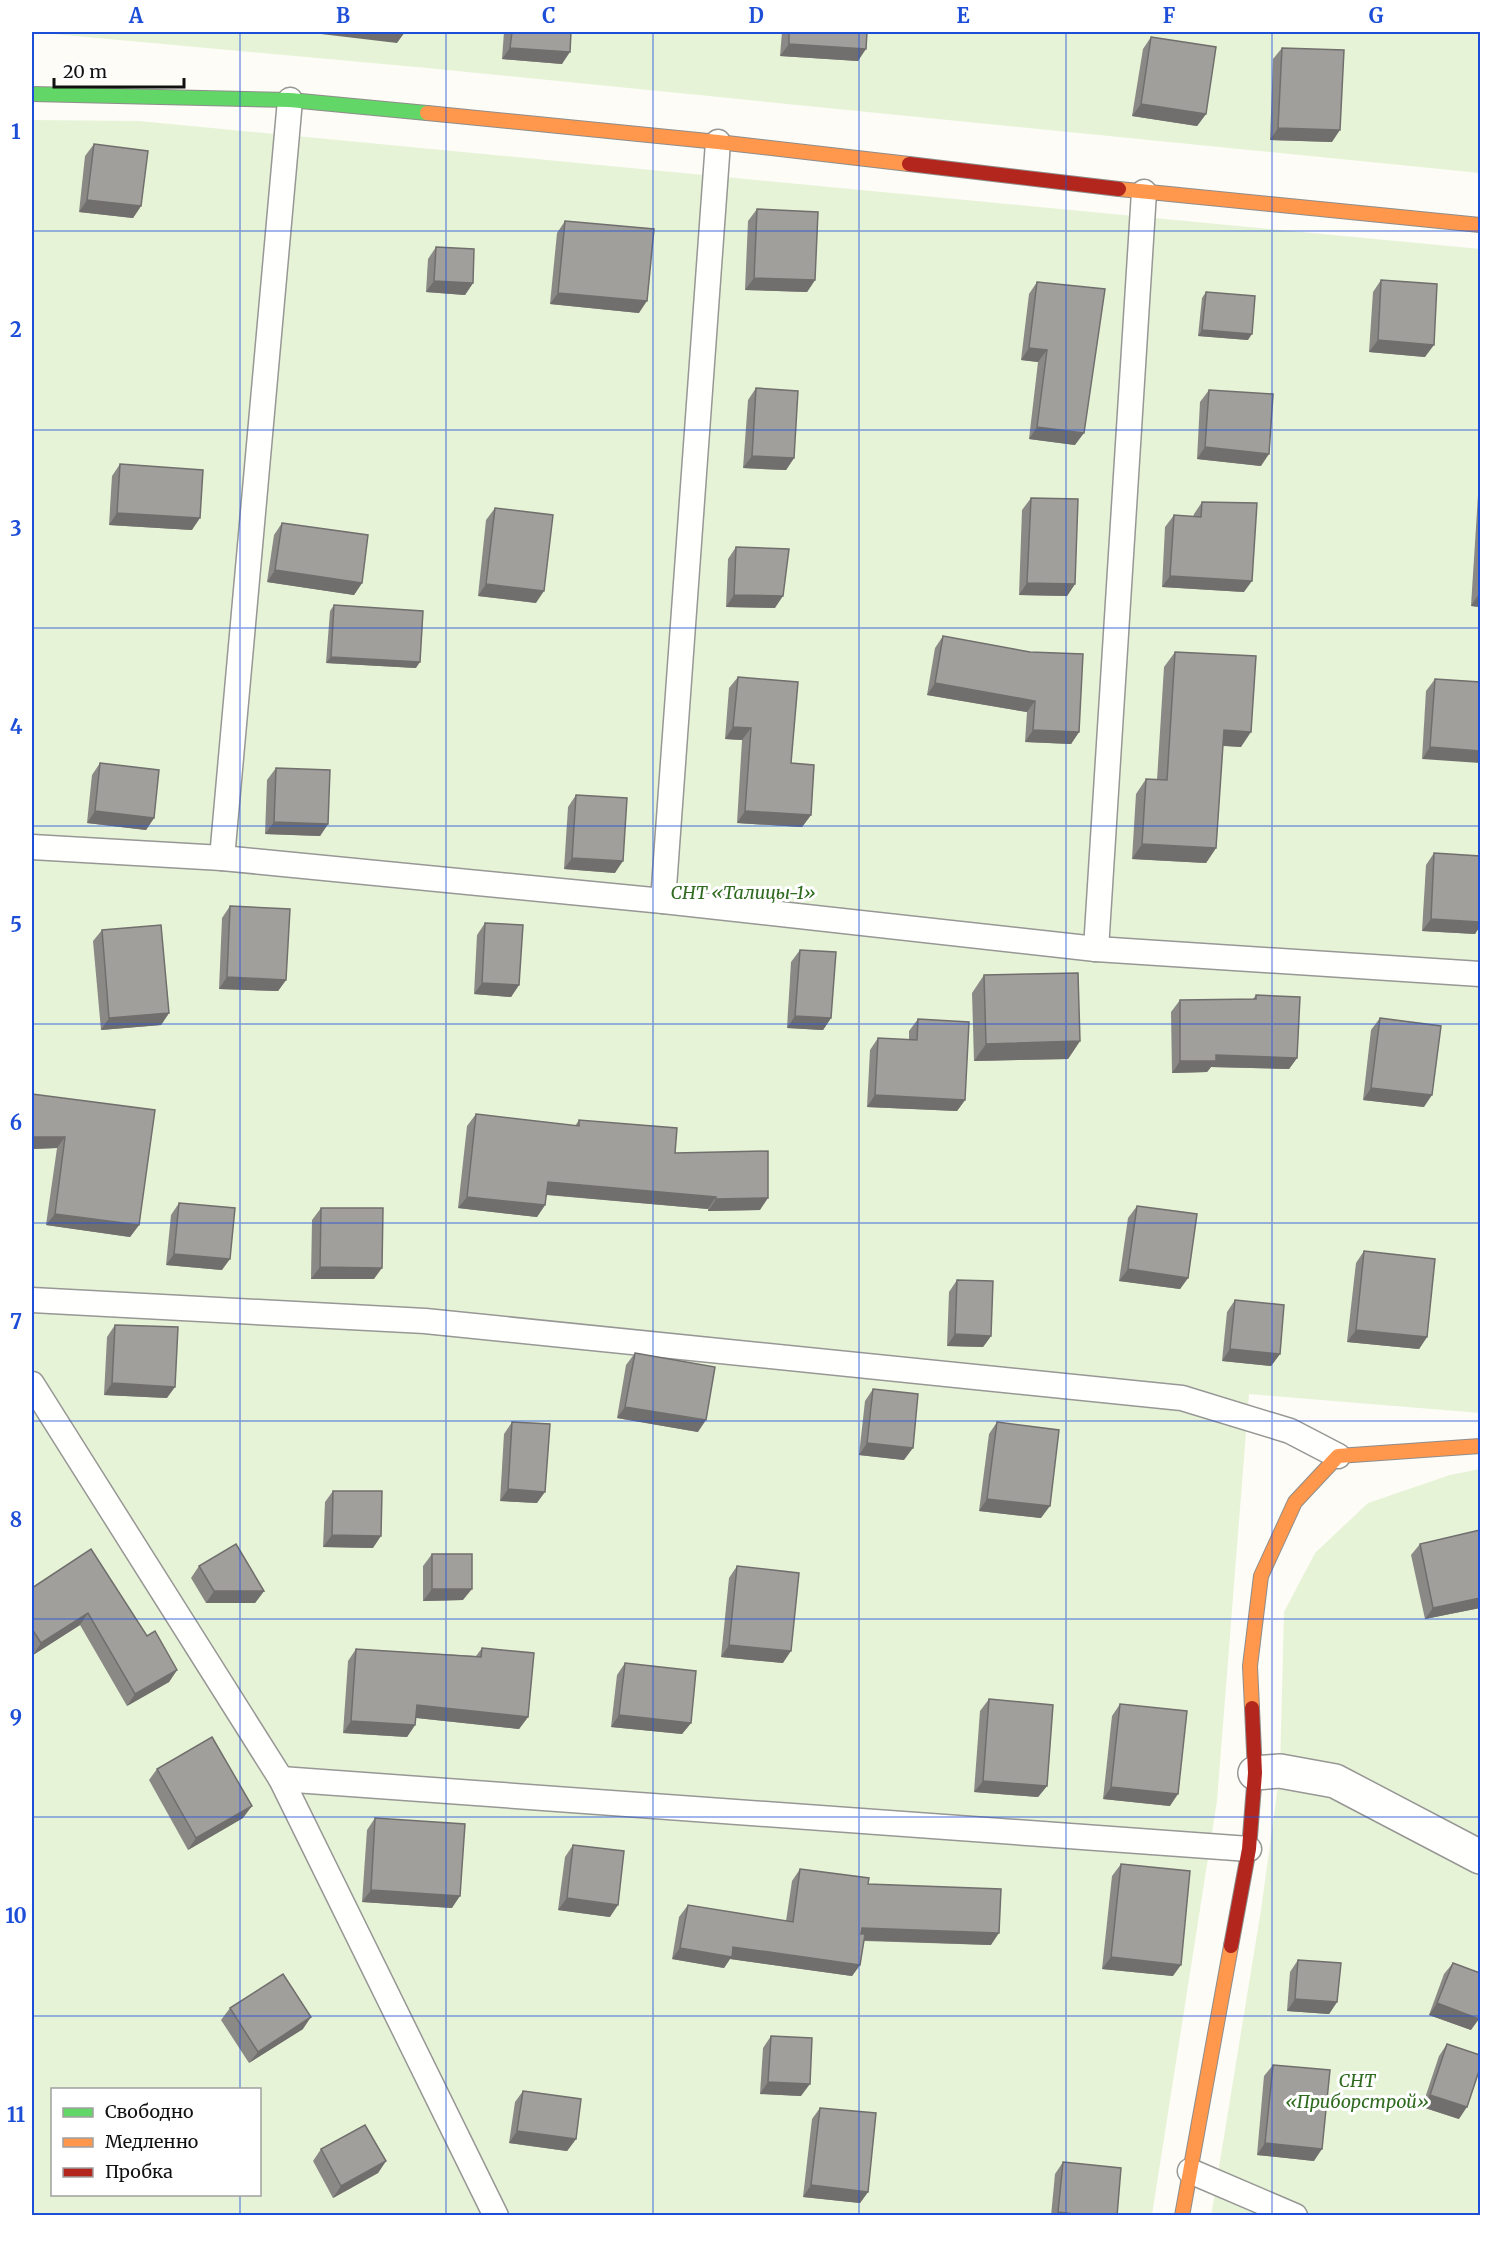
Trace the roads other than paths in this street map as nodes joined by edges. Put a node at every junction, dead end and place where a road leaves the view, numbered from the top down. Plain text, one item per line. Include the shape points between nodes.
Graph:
1 (32, 94) edge
2 (290, 100) junction
3 (718, 142) junction
4 (1144, 192) junction
5 (1480, 225) edge
6 (32, 847) edge
7 (222, 858) junction
8 (663, 901) junction
9 (1096, 949) junction
10 (1480, 974) edge
11 (32, 1300) edge
12 (32, 1384) edge
13 (1480, 1446) edge
14 (1338, 1456) junction
15 (1255, 1773) junction
16 (281, 1779) junction
17 (1249, 1850) junction
18 (1480, 1857) edge
19 (1190, 2171) junction
20 (496, 2216) edge
21 (1182, 2216) edge
22 (1295, 2216) edge

1 - 2 street
2 - 3 street
2 - 7 lane
3 - 4 street
3 - 8 lane
4 - 5 street
4 - 9 lane
6 - 7 lane
7 - 8 lane
8 - 9 lane
9 - 10 lane
11 - 14 lane via 425,1321 1182,1398 1290,1431
12 - 16 lane
13 - 14 street
14 - 15 street via 1295,1502 1261,1576 1250,1666
15 - 17 street
15 - 18 street via 1280,1771 1335,1781
16 - 17 lane
16 - 20 lane
17 - 19 street
19 - 21 street
19 - 22 lane

